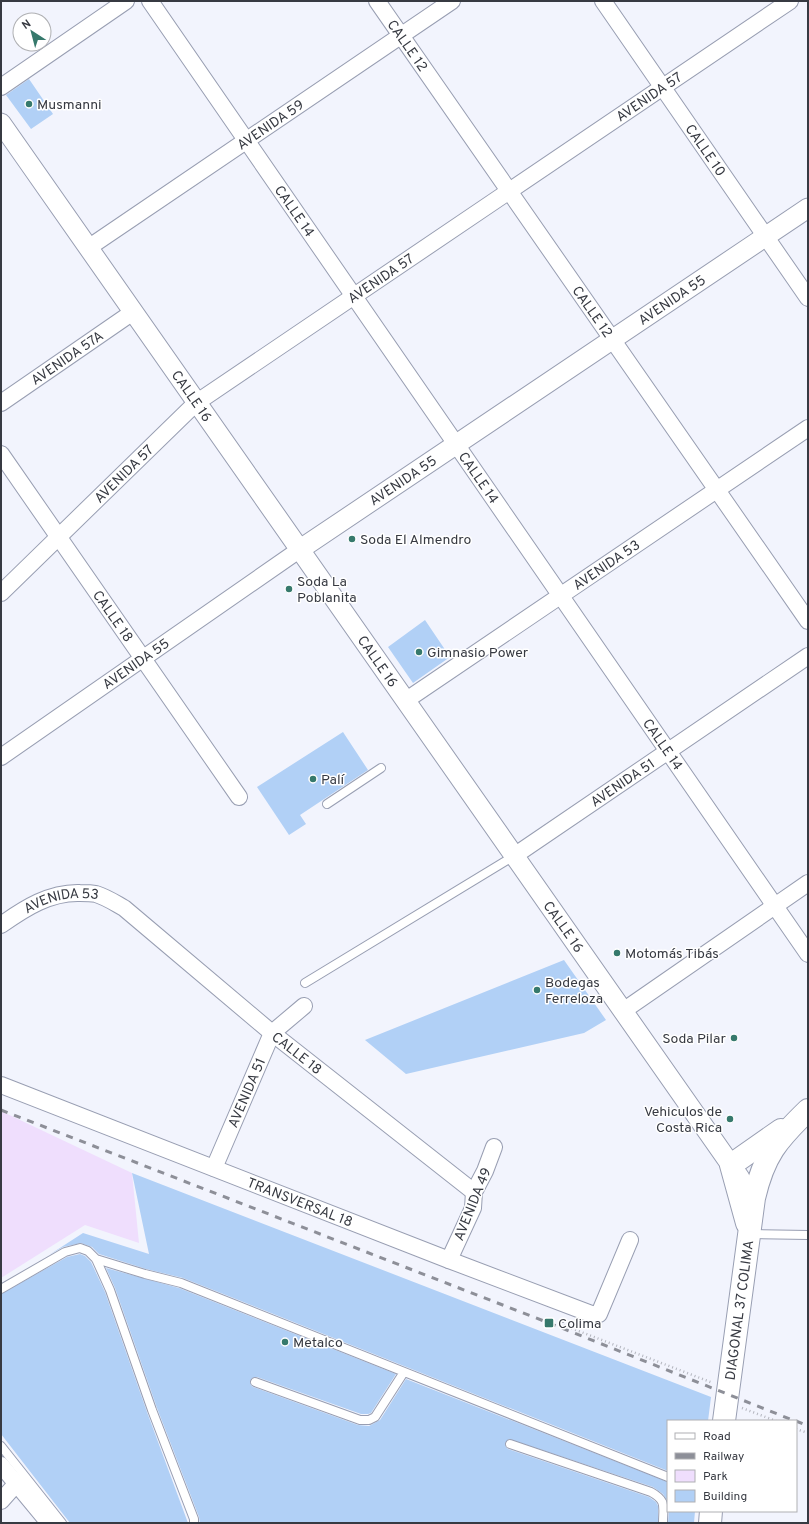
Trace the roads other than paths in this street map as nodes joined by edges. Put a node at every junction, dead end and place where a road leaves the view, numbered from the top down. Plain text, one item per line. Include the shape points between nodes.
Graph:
1 (126, 1) edge
2 (150, 1) edge
3 (377, 1) edge
4 (452, 1) edge
5 (603, 1) edge
6 (790, 1) edge
7 (401, 35) junction
8 (1, 87) edge
9 (662, 87) junction
10 (1, 123) edge
11 (246, 140) junction
12 (509, 191) junction
13 (808, 208) edge
14 (766, 237) junction
15 (88, 248) junction
16 (354, 296) junction
17 (808, 298) edge
18 (133, 312) junction
19 (612, 340) junction
20 (1, 403) edge
21 (196, 403) junction
22 (808, 428) edge
23 (456, 444) junction
24 (1, 454) edge
25 (717, 490) junction
26 (58, 537) junction
27 (299, 550) junction
28 (1, 592) edge
29 (561, 596) junction
30 (808, 621) edge
31 (808, 656) edge
32 (143, 659) junction
33 (405, 702) junction
34 (668, 751) junction
35 (1, 757) edge
36 (381, 768) dead end
37 (239, 797) dead end
38 (327, 804) dead end
39 (514, 856) junction
40 (808, 883) edge
41 (775, 906) junction
42 (124, 908) joint
43 (1, 924) edge
44 (808, 954) edge
45 (305, 983) dead end
46 (304, 1006) dead end
47 (623, 1011) junction
48 (272, 1033) junction
49 (1, 1085) edge
50 (808, 1110) edge
51 (494, 1147) dead end
52 (731, 1165) junction
53 (214, 1168) junction
54 (474, 1192) junction
55 (754, 1198) junction
56 (750, 1234) junction
57 (808, 1235) edge
58 (630, 1240) dead end
59 (96, 1259) junction
60 (449, 1260) junction
61 (1, 1289) edge
62 (404, 1372) junction
63 (255, 1382) dead end
64 (724, 1420) edge
65 (510, 1444) dead end
66 (1, 1446) edge
67 (1, 1465) edge
68 (667, 1477) edge
69 (17, 1484) junction
70 (1, 1501) edge
71 (711, 1512) edge
72 (49, 1523) edge
73 (62, 1523) edge
74 (194, 1523) edge
75 (663, 1523) edge
76 (710, 1523) edge

1 - 8 street
2 - 11 street, CALLE 14
3 - 7 street, CALLE 12
4 - 7 street, AVENIDA 59
5 - 9 street, CALLE 10
6 - 9 street, AVENIDA 57
7 - 11 street, AVENIDA 59
7 - 12 street, CALLE 12
9 - 12 street, AVENIDA 57
9 - 14 street, CALLE 10
10 - 15 street, CALLE 16
11 - 15 street, AVENIDA 59
11 - 16 street, CALLE 14
12 - 16 street, AVENIDA 57
12 - 19 street, CALLE 12
13 - 14 street, AVENIDA 55
14 - 17 street, CALLE 10
14 - 19 street, AVENIDA 55
15 - 18 street, CALLE 16
16 - 21 street, AVENIDA 57
16 - 23 street, CALLE 14
18 - 20 street, AVENIDA 57A
18 - 21 street, CALLE 16
19 - 23 street, AVENIDA 55
19 - 25 street, CALLE 12
21 - 26 street, AVENIDA 57
21 - 27 street, CALLE 16
22 - 25 street, AVENIDA 53
23 - 27 street, AVENIDA 55
23 - 29 street, CALLE 14
24 - 26 street, CALLE 18
25 - 29 street, AVENIDA 53
25 - 30 street, CALLE 12
26 - 28 street, AVENIDA 57
26 - 32 street, CALLE 18
27 - 32 street, AVENIDA 55
27 - 33 street, CALLE 16
29 - 33 street, AVENIDA 53
29 - 34 street, CALLE 14
31 - 34 street, AVENIDA 51
32 - 35 street, AVENIDA 55
32 - 37 street, CALLE 18
33 - 39 street, CALLE 16
34 - 39 street, AVENIDA 51
34 - 41 street, CALLE 14
36 - 38 lane
39 - 45 lane, AVENIDA 51
39 - 47 street, CALLE 16
40 - 41 street
41 - 44 street, CALLE 14
41 - 47 street
42 - 43 street, AVENIDA 53 via 95,894 70,893 47,898 26,907
42 - 48 street, CALLE 18
46 - 48 street, AVENIDA 51
47 - 52 street, CALLE 16
48 - 53 street, AVENIDA 51
48 - 54 street, CALLE 18
49 - 53 street, TRANSVERSAL 18
50 - 52 main road
50 - 55 main road, DIAGONAL 37 COLIMA via 772,1149
51 - 54 street, AVENIDA 49 via 486,1171
52 - 55 street, CALLE 16
52 - 56 main road
53 - 60 street, TRANSVERSAL 18
54 - 60 street, AVENIDA 49 via 473,1208
55 - 56 main road, DIAGONAL 37 COLIMA
56 - 57 lane
56 - 64 main road, DIAGONAL 37 COLIMA
58 - 60 street, TRANSVERSAL 18 via 599,1314 594,1315
59 - 61 lane via 88,1251 80,1248 65,1252
59 - 62 lane via 181,1283
59 - 74 lane via 110,1290
62 - 63 lane via 375,1417 369,1420 360,1420
62 - 68 lane
65 - 75 lane via 651,1492 663,1503
66 - 73 lane
67 - 69 street
69 - 70 street
69 - 72 street
71 - 76 main road

